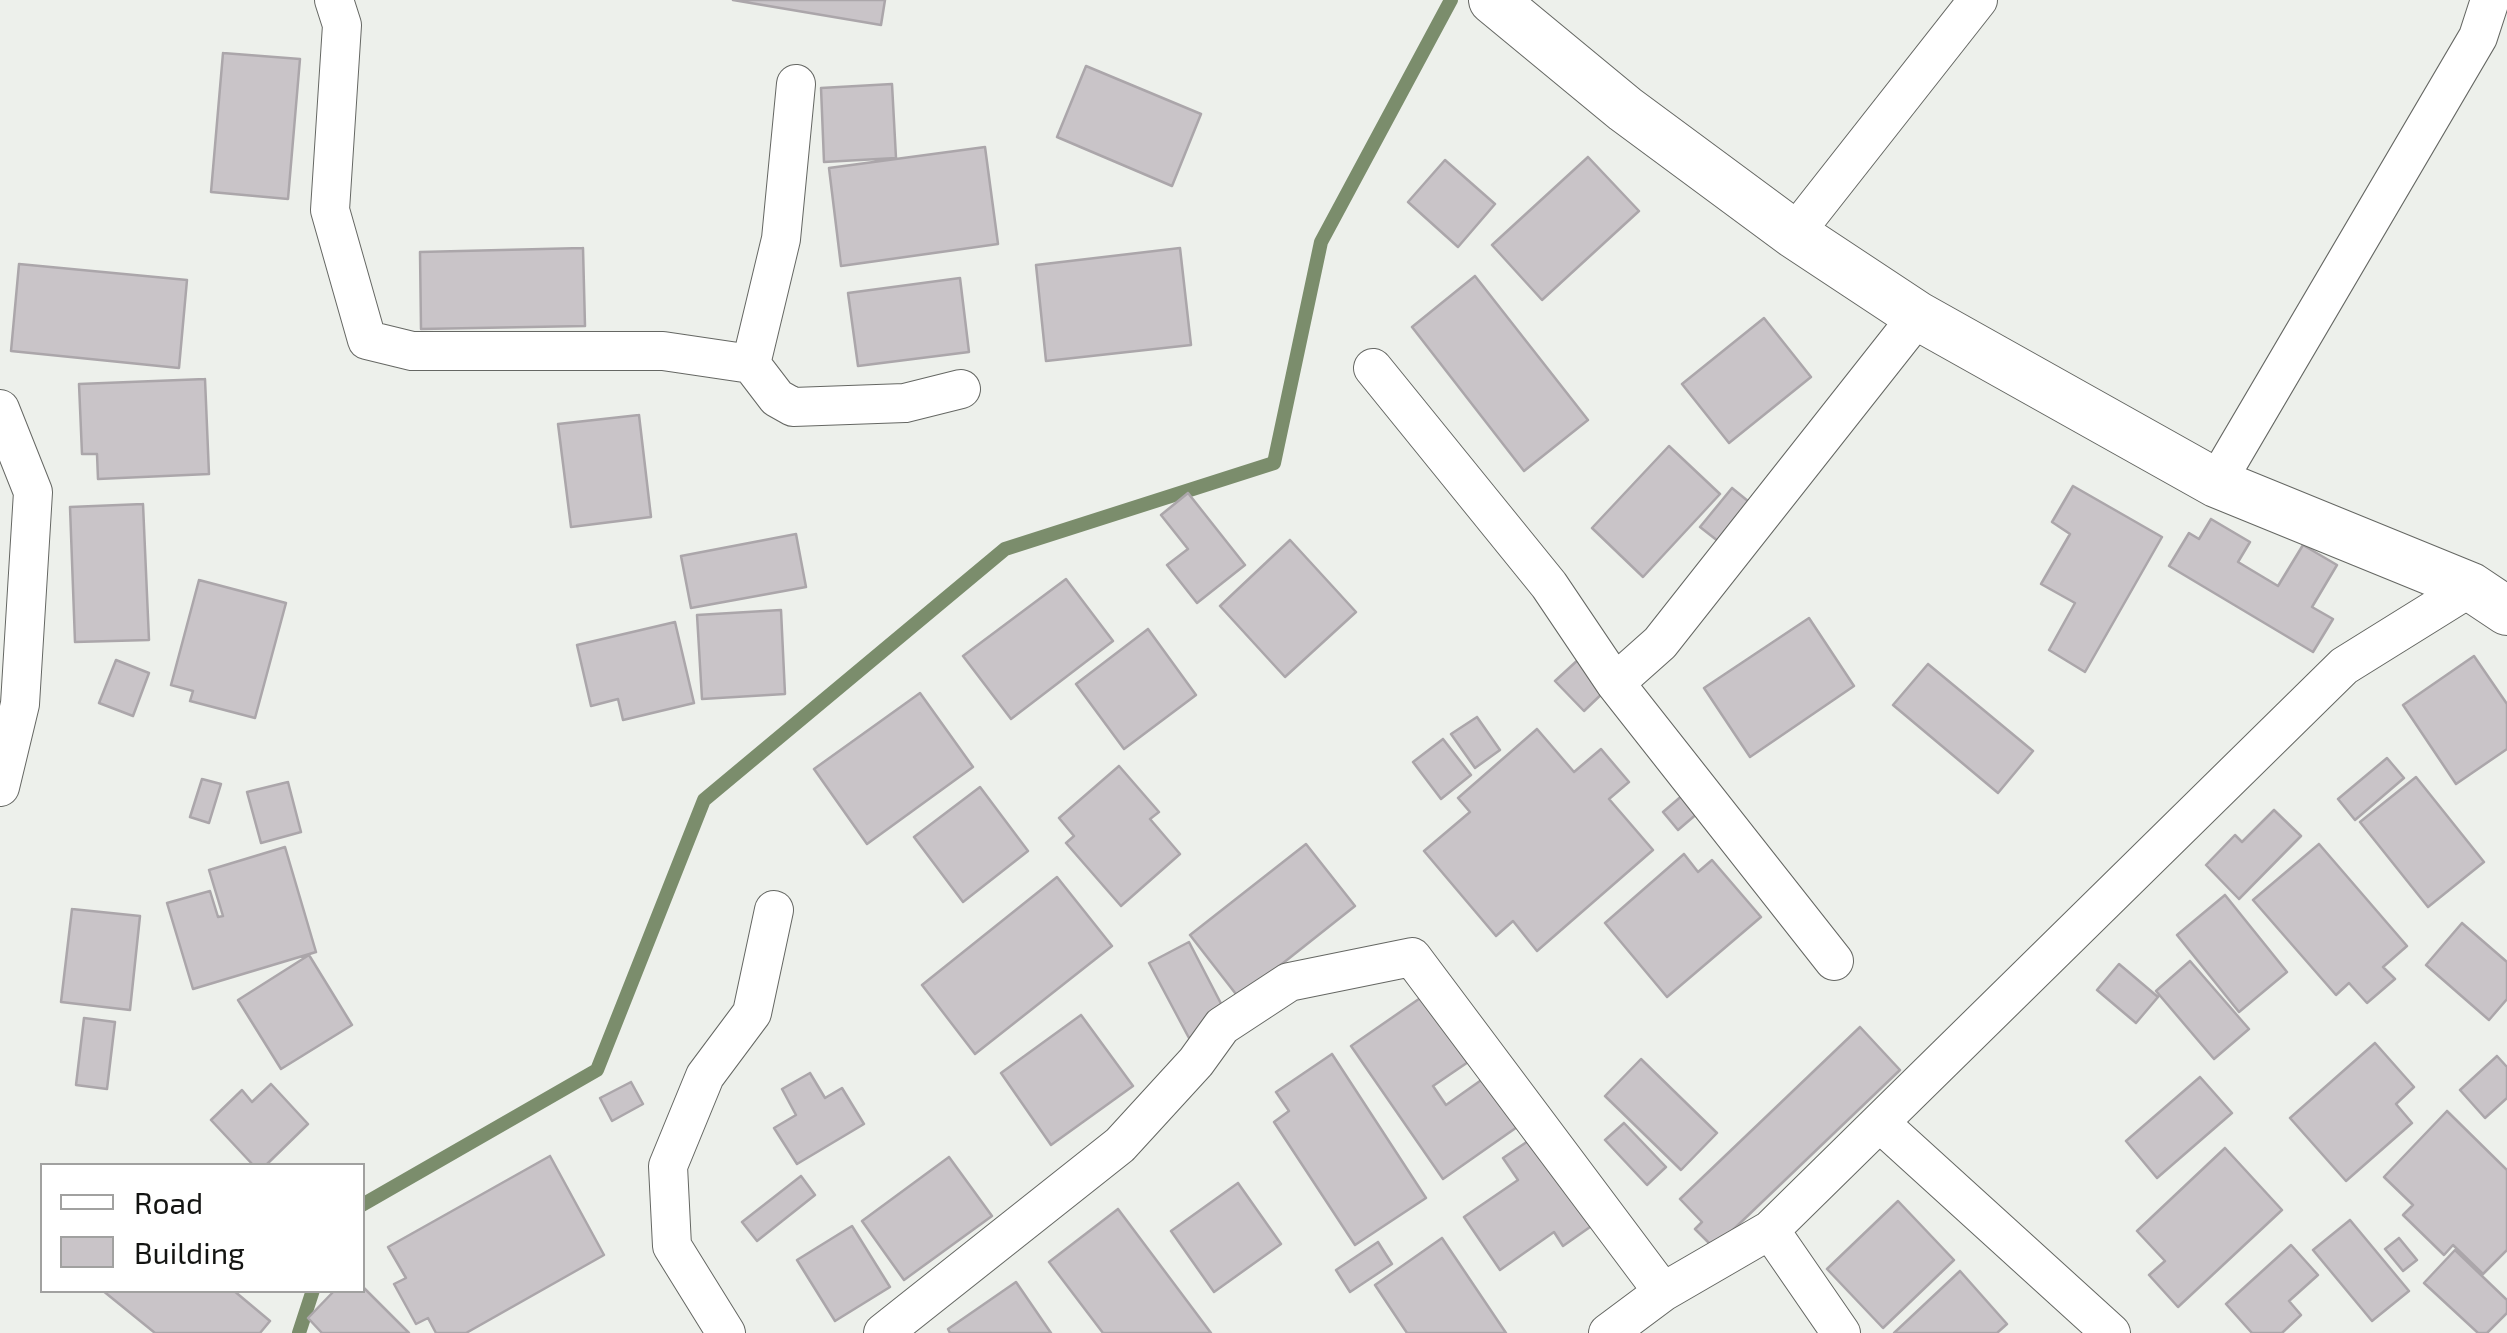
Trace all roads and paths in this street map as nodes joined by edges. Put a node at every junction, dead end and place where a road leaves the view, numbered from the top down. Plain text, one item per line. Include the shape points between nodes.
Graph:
1 (334, 0) edge
2 (1494, 0) edge
3 (1978, 0) edge
4 (2490, 0) edge
5 (796, 84) dead end
6 (1794, 234) junction
7 (1918, 316) junction
8 (752, 364) junction
9 (1373, 368) dead end
10 (961, 389) dead end
11 (0, 409) edge
12 (2216, 483) junction
13 (2489, 599) edge
14 (1615, 683) junction
15 (0, 787) edge
16 (774, 910) dead end
17 (1834, 961) dead end
18 (1882, 1124) junction
19 (1770, 1230) junction
20 (1664, 1292) junction
21 (720, 1332) edge
22 (883, 1333) edge
23 (1608, 1333) edge
24 (1842, 1333) edge
25 (2112, 1333) edge

1 - 8 street via 342,25 330,210 367,340 412,351 663,351
2 - 6 street via 1625,110
3 - 6 street
4 - 12 street via 2478,38
5 - 8 street via 781,239
6 - 7 street
7 - 12 street
7 - 14 street via 1660,642
8 - 10 street via 777,398 794,407 906,403
9 - 14 street via 1549,584
11 - 15 street via 33,492 20,704
12 - 13 street
13 - 18 street via 2344,666
14 - 17 street
16 - 21 street via 752,1013 704,1076 668,1166 672,1246
18 - 19 street
18 - 25 street
19 - 20 street
19 - 24 street
20 - 22 street via 1412,957 1289,982 1222,1026 1120,1145
20 - 23 street

